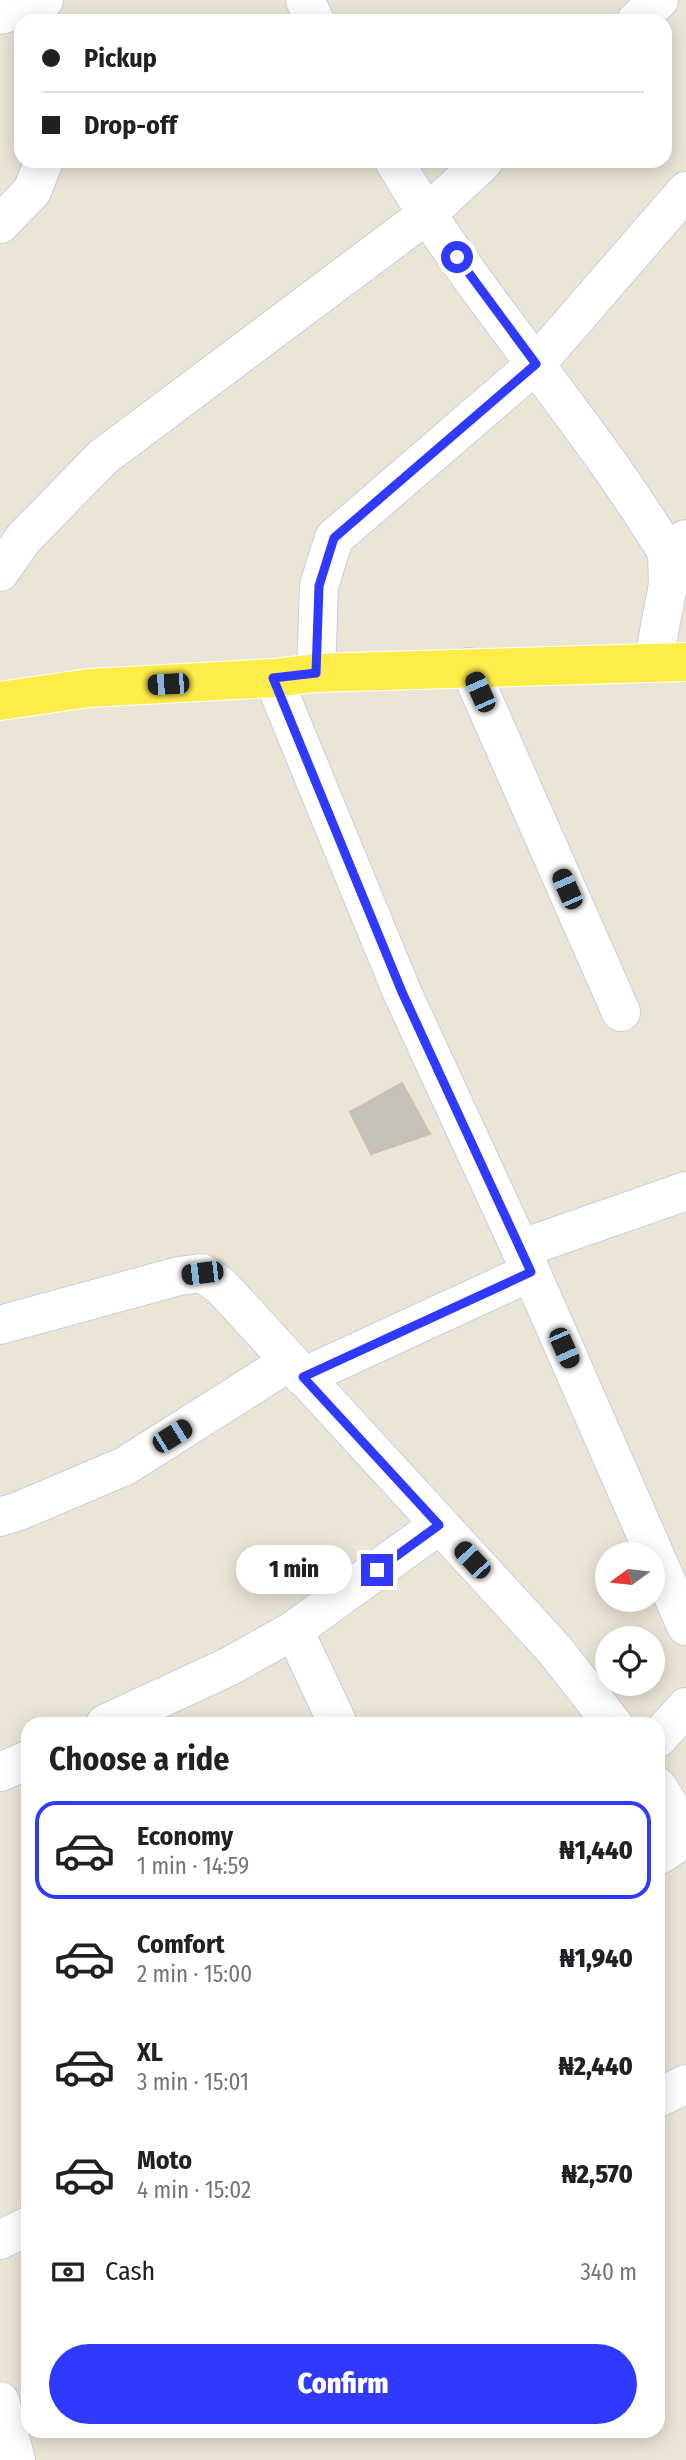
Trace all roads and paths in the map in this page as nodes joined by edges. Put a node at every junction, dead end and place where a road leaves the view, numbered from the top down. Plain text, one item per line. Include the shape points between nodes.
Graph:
1 (44, 0) edge
2 (659, 0) edge
3 (644, 14) edge
4 (0, 15) edge
5 (41, 168) edge
6 (398, 168) edge
7 (476, 168) edge
8 (686, 191) edge
9 (426, 215) junction
10 (0, 224) edge
11 (536, 364) junction
12 (677, 545) edge
13 (0, 572) edge
14 (669, 663) edge
15 (469, 667) junction
16 (316, 673) junction
17 (273, 678) junction
18 (0, 701) edge
19 (621, 1012) dead end
20 (686, 1191) edge
21 (525, 1261) junction
22 (0, 1325) edge
23 (296, 1369) junction
24 (0, 1517) edge
25 (439, 1525) junction
26 (686, 1626) edge
27 (294, 1630) junction
28 (686, 1707) edge
29 (134, 1717) edge
30 (335, 1717) edge
31 (607, 1717) edge
32 (665, 1730) edge
33 (21, 1762) edge
34 (0, 1772) edge
35 (665, 1799) edge
36 (686, 1835) edge
37 (665, 1851) edge
38 (686, 2084) edge
39 (665, 2094) edge
40 (21, 2230) edge
41 (0, 2241) edge

1 - 4 street
2 - 3 street
5 - 10 street via 32,191
6 - 9 street
7 - 9 street
8 - 11 street
9 - 11 street
9 - 13 street via 103,457 23,539
11 - 12 street
11 - 16 street via 334,538 319,586
12 - 14 street via 668,584
14 - 15 main road
15 - 16 main road
15 - 19 street
16 - 17 main road
17 - 18 main road via 89,688
17 - 21 street via 402,992
20 - 21 street
21 - 23 street
21 - 26 street
22 - 23 street via 202,1273 220,1286
23 - 24 street via 125,1466
23 - 25 street
25 - 27 street
25 - 31 street via 554,1649
27 - 29 street
27 - 30 street
28 - 32 street
33 - 34 street
35 - 36 street
36 - 37 street
38 - 39 street
40 - 41 street

